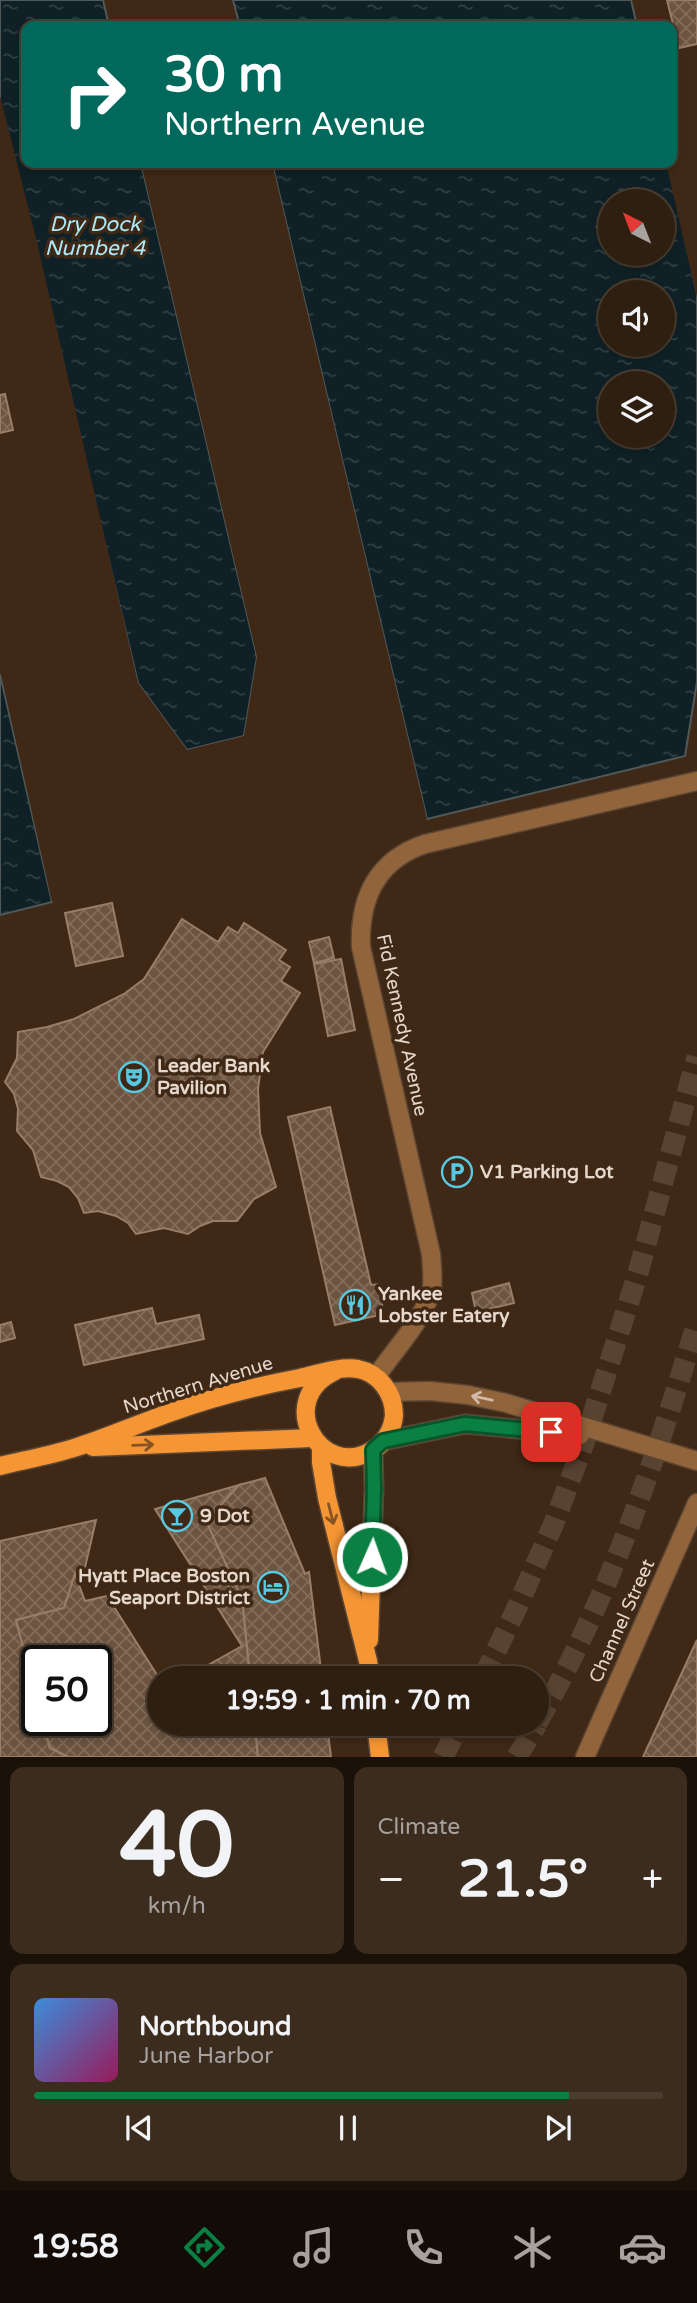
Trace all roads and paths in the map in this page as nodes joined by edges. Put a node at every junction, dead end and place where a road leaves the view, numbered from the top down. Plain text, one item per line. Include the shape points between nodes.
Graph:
1 (697, 781) edge
2 (335, 1371) junction
3 (376, 1377) junction
4 (389, 1392) junction
5 (618, 1438) junction
6 (316, 1442) junction
7 (378, 1446) junction
8 (75, 1448) junction
9 (697, 1461) edge
10 (0, 1466) edge
11 (697, 1503) edge
12 (368, 1666) edge
13 (369, 1666) edge
14 (377, 1736) edge
15 (380, 1757) edge
16 (585, 1757) edge

1 - 3 street, Fid Kennedy Avenue via 413,848 389,863 373,886 362,915 361,947 432,1270 428,1298
2 - 3 main road, Northern Avenue via 357,1369
2 - 6 main road via 317,1383 307,1402 307,1423
2 - 8 main road, Northern Avenue via 255,1387 173,1411
3 - 4 main road
5 -> 4 street, Northern Avenue via 468,1395
4 - 7 main road via 394,1418
5 - 7 street, Northern Avenue via 465,1424
5 - 9 street, Northern Avenue
6 - 7 main road, Northern Avenue via 349,1457
8 -> 6 main road, Northern Avenue
6 -> 12 main road
7 - 13 main road
8 - 10 main road, Northern Avenue
11 - 16 street, Channel Street
14 - 15 main road

